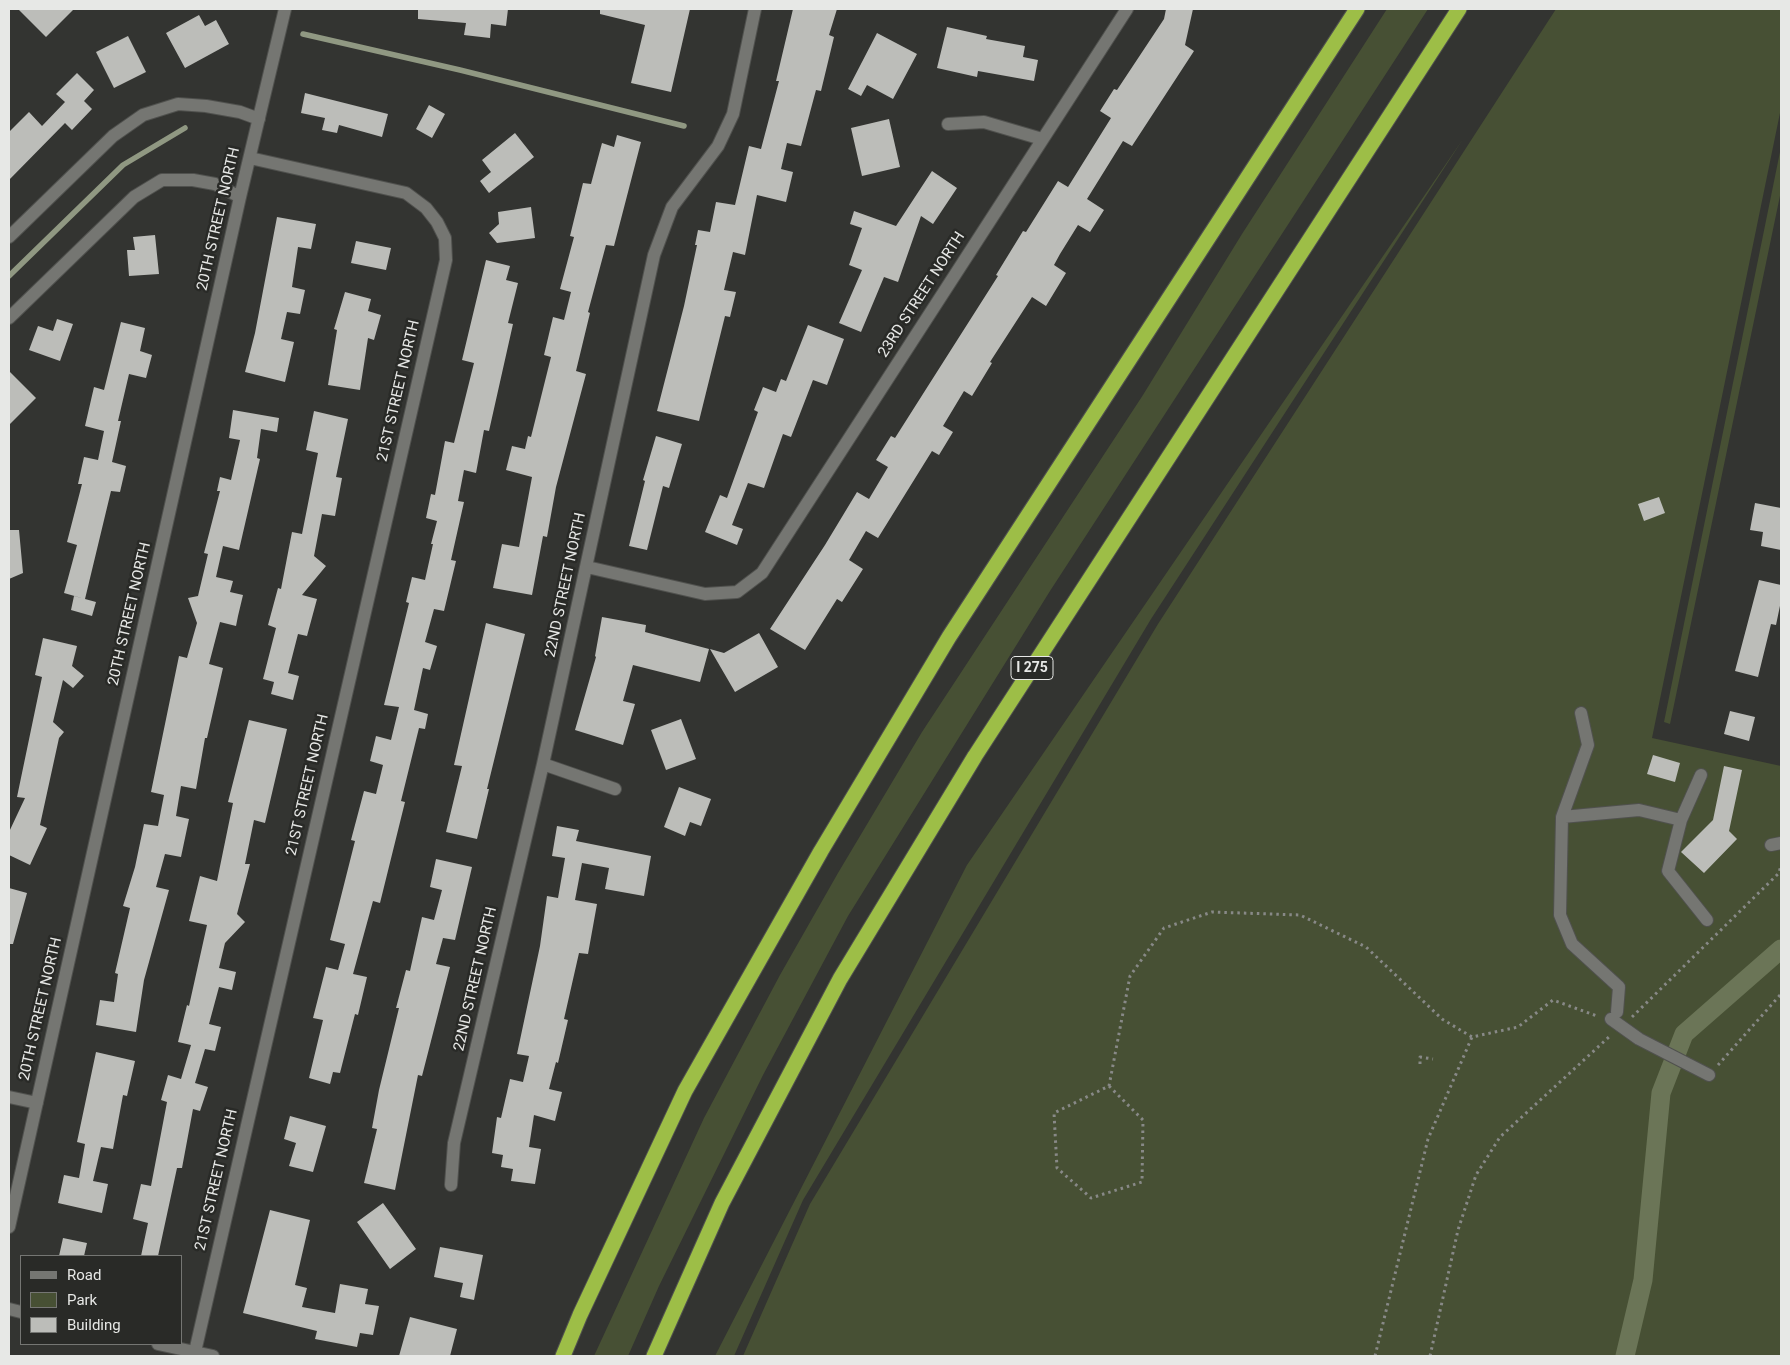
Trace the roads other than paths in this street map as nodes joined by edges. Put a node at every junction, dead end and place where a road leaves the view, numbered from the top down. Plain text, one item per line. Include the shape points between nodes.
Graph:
1 (285, 9) edge
2 (755, 9) edge
3 (1127, 9) edge
4 (1357, 9) edge
5 (1459, 9) edge
6 (260, 119) junction
7 (948, 124) dead end
8 (1042, 139) junction
9 (250, 158) junction
10 (240, 197) junction
11 (9, 237) edge
12 (9, 318) edge
13 (586, 567) junction
14 (1581, 713) dead end
15 (542, 764) junction
16 (1701, 775) dead end
17 (615, 789) dead end
18 (1562, 817) junction
19 (1681, 820) junction
20 (1707, 920) dead end
21 (1709, 1075) road end
22 (9, 1096) edge
23 (37, 1102) junction
24 (451, 1185) dead end
25 (9, 1227) edge
26 (162, 1345) edge
27 (194, 1354) edge
28 (212, 1356) edge
29 (563, 1356) edge
30 (654, 1356) edge

1 - 6 street, 20TH STREET NORTH
2 - 13 street, 22ND STREET NORTH via 733,114 718,146 672,207 654,255
3 - 8 street, 23RD STREET NORTH
4 - 29 highway via 949,637 821,851 685,1091
5 - 30 highway, I 275 via 975,756 840,980 722,1203
6 - 9 street, 20TH STREET NORTH
6 - 11 street via 223,109 178,104 143,115 113,136
7 - 8 street via 984,122
8 - 13 street, 23RD STREET NORTH via 762,573 737,592 704,594
9 - 10 street, 20TH STREET NORTH
9 - 27 street, 21ST STREET NORTH via 406,193 438,222 445,238 446,260
10 - 12 street via 215,184 162,180 134,197
10 - 23 street, 20TH STREET NORTH
13 - 15 street, 22ND STREET NORTH
14 - 18 street via 1588,745
15 - 17 street
15 - 24 street, 22ND STREET NORTH via 454,1143
16 - 19 street
18 - 19 street via 1639,810
18 - 21 street via 1560,915 1572,944 1619,987 1612,1019 1639,1039
19 - 20 street via 1668,871
22 - 23 street
23 - 25 street, 20TH STREET NORTH
26 - 27 street
27 - 28 street

